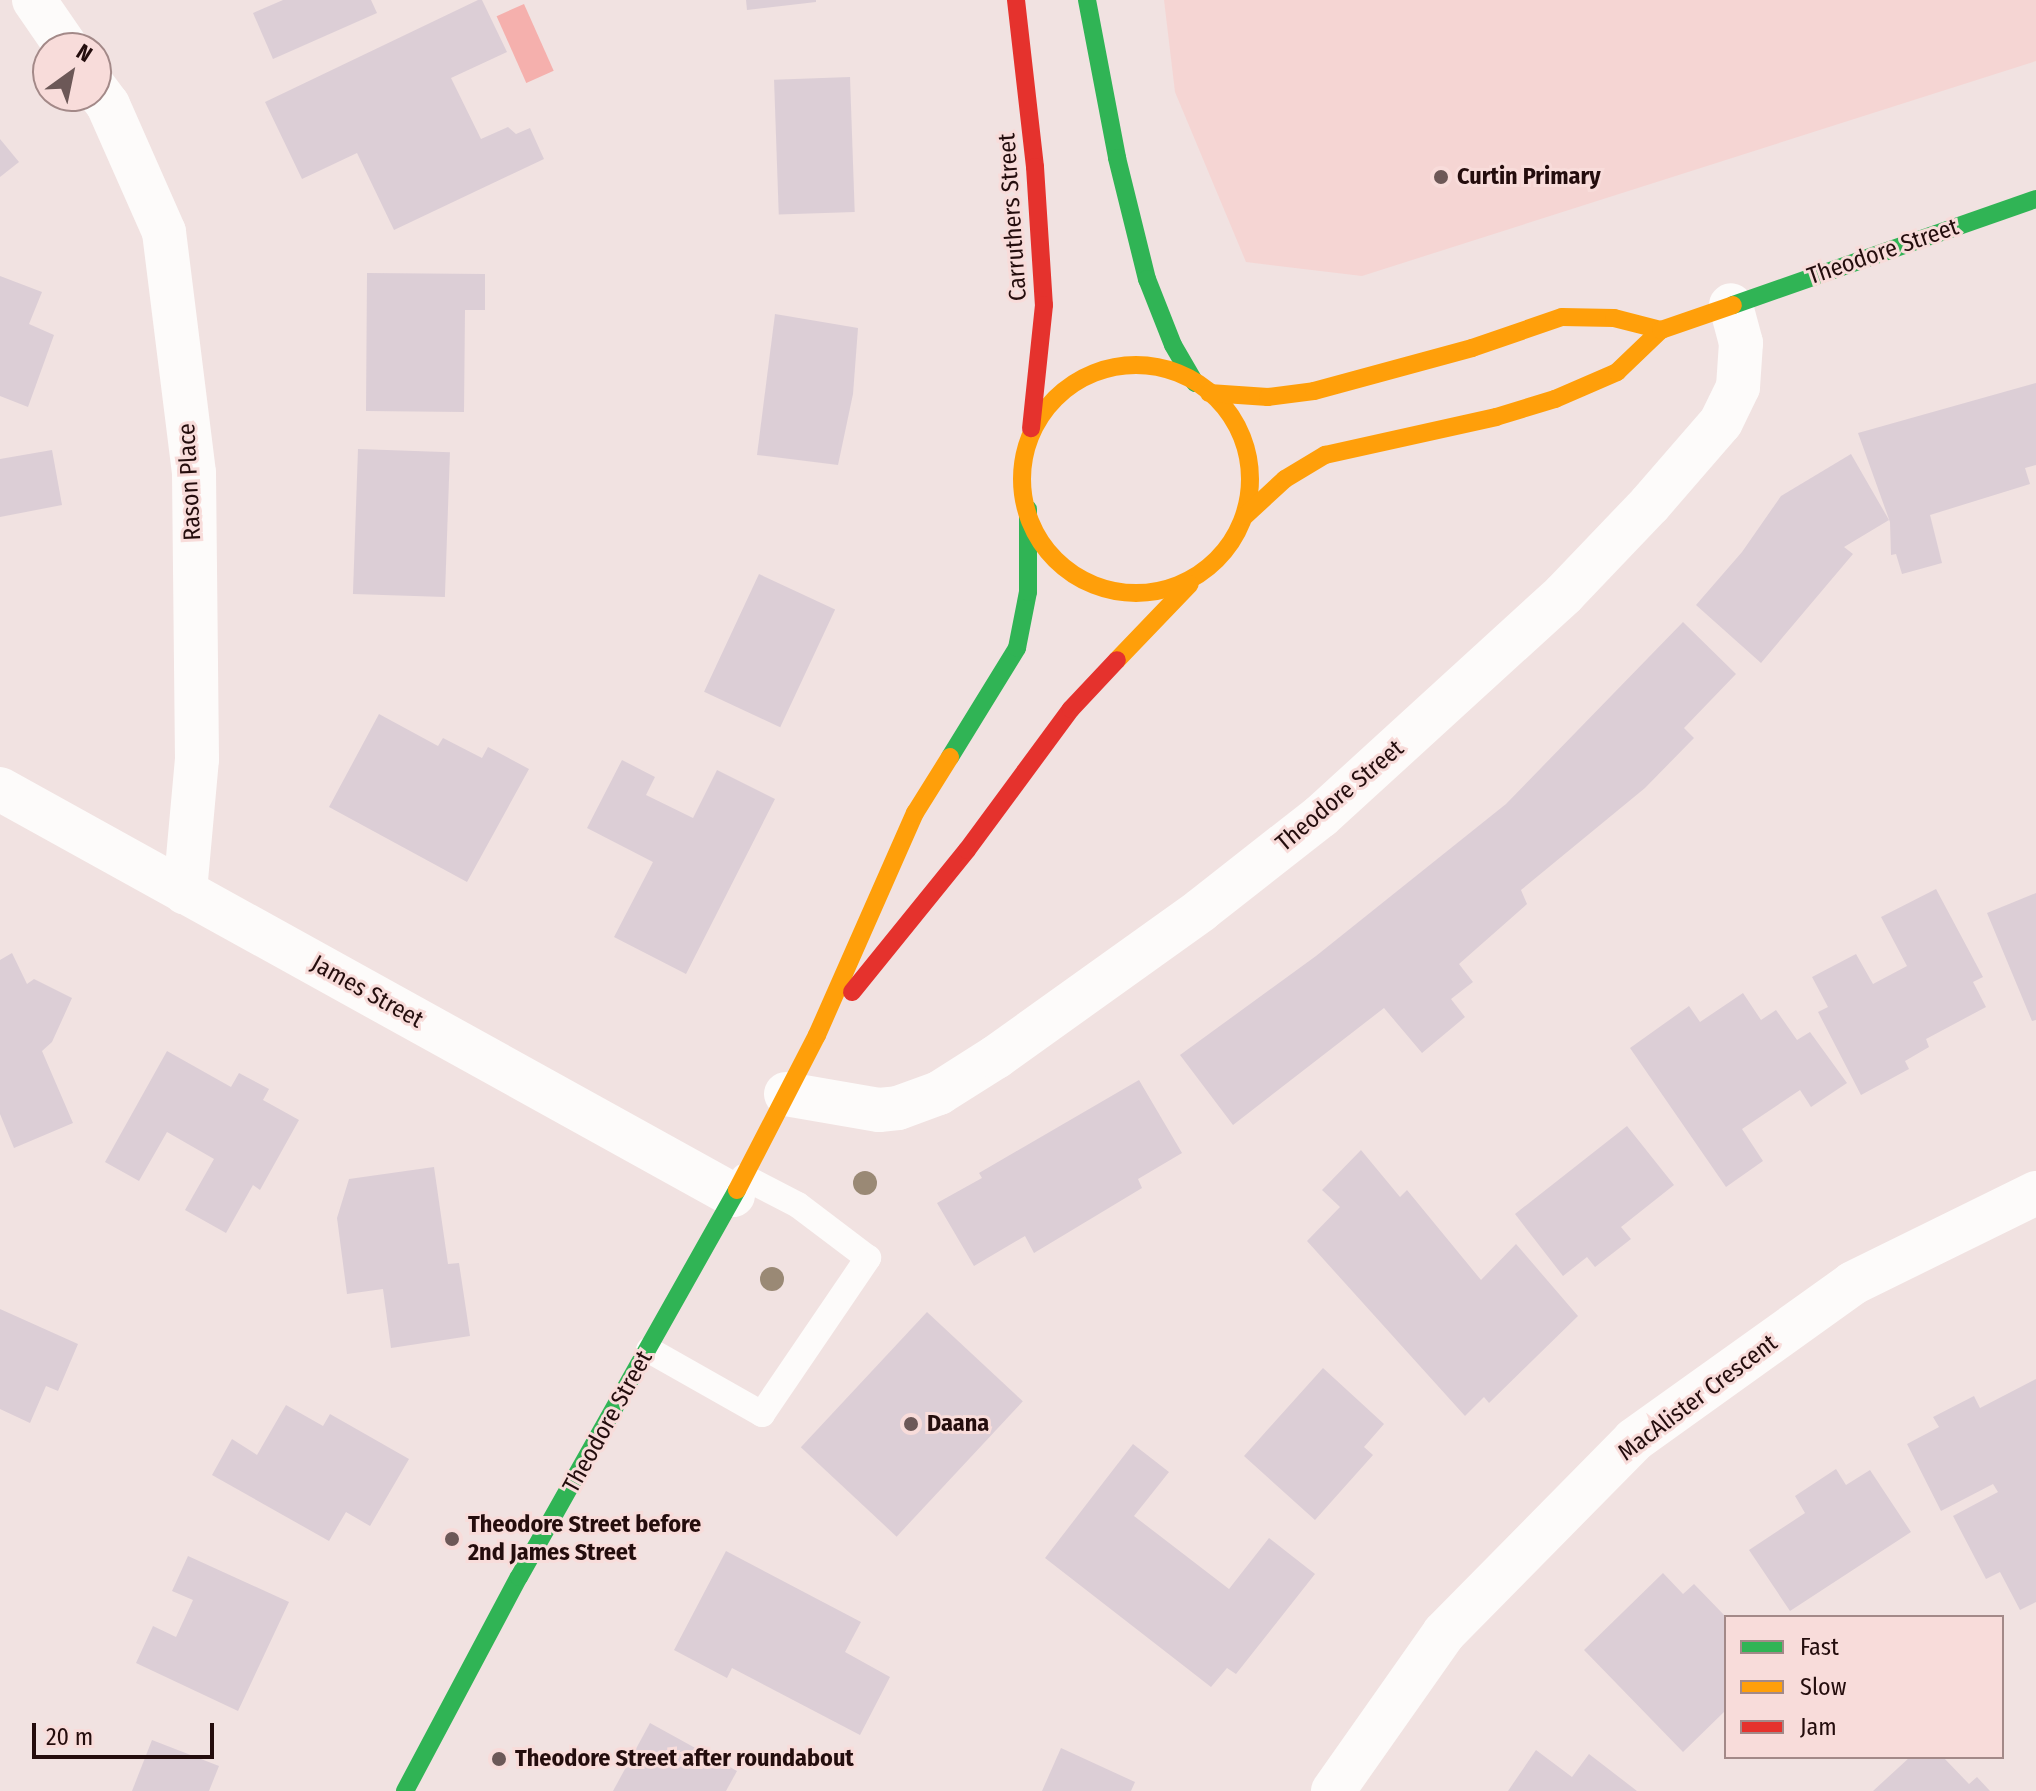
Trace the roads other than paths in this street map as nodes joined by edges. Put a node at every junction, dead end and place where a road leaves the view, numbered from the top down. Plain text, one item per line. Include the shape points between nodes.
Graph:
1 (34, 0) edge
2 (1016, 0) edge
3 (1087, 0) edge
4 (56, 32) edge
5 (111, 112) edge
6 (2036, 199) edge
7 (1731, 305) junction
8 (1661, 330) junction
9 (1202, 388) junction
10 (1031, 430) junction
11 (1028, 509) junction
12 (1245, 516) junction
13 (1206, 568) junction
14 (0, 789) edge
15 (185, 892) junction
16 (817, 1035) junction
17 (786, 1094) junction
18 (739, 1186) junction
19 (2036, 1193) edge
20 (649, 1350) junction
21 (405, 1791) edge
22 (1333, 1791) edge

1 - 4 street
2 - 10 main road, Carruthers Street via 1044,305
3 - 9 main road via 1147,279 1173,345
5 - 15 street, Rason Place via 164,232 194,473 197,759
6 - 7 main road, Theodore Street
7 - 8 main road, Theodore Street
7 - 17 street, Theodore Street via 1741,343 1738,387 1721,422 1564,594 1321,816 1201,910 939,1093 879,1110
8 - 9 main road via 1614,318 1562,317 1314,391 1268,397
8 - 12 main road, Theodore Street via 1617,372 1555,399 1325,455 1297,469
9 - 10 main road via 1144,364 1106,367 1061,391
9 - 12 main road via 1234,425 1246,449 1250,482
10 - 11 main road via 1023,470
11 - 13 main road via 1061,563 1108,591 1163,592
11 - 16 main road, Theodore Street via 1028,592 1017,648 915,813
12 - 13 main road
13 - 16 main road, Theodore Street via 1080,698 967,850
14 - 15 street, James Street
15 - 18 street, James Street
16 - 17 main road, Theodore Street
17 - 18 main road, Theodore Street
18 - 20 main road, Theodore Street
18 - 20 lane via 798,1205 868,1258 762,1414
19 - 22 street, MacAlister Crescent via 1853,1283 1634,1440 1444,1633
20 - 21 main road, Theodore Street

